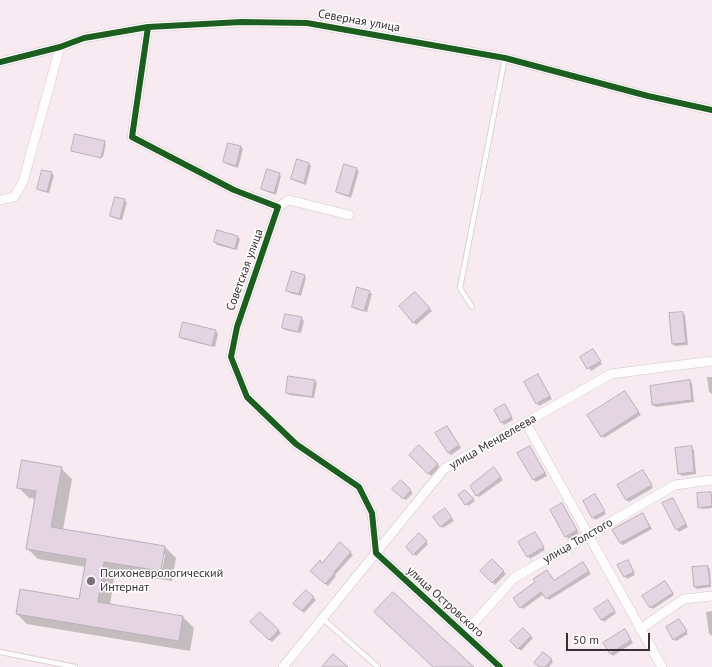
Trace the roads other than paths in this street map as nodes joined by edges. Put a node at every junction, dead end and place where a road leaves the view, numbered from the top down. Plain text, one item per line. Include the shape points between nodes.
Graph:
1 (148, 27) junction
2 (60, 47) junction
3 (505, 58) junction
4 (0, 62) edge
5 (712, 110) edge
6 (0, 200) edge
7 (278, 207) junction
8 (349, 215) dead end
9 (472, 307) dead end
10 (712, 360) edge
11 (526, 423) junction
12 (712, 480) edge
13 (588, 535) junction
14 (376, 553) junction
15 (712, 596) edge
16 (323, 619) junction
17 (640, 629) junction
18 (464, 634) junction
19 (0, 652) edge
20 (75, 667) edge
21 (283, 667) edge
22 (378, 667) edge
23 (500, 667) edge
24 (662, 667) edge

1 - 2 street, Северная улица via 84,38
1 - 3 street, Северная улица via 241,22 307,23
1 - 7 street via 132,137 234,190
2 - 4 street, Северная улица
2 - 6 street via 23,182 14,198
3 - 5 street, Северная улица via 648,96
3 - 9 lane via 460,288
7 - 8 street via 289,200
7 - 14 street, Советская улица via 237,327 231,357 247,397 296,444 359,487 372,512
10 - 11 street, улица Менделеева via 611,374
11 - 13 street
11 - 14 street, улица Менделеева via 444,469
12 - 13 street, улица Толстого via 674,485
13 - 17 street
13 - 18 street, улица Толстого via 514,578
14 - 16 street, улица Менделеева
14 - 18 street, улица Островского
15 - 17 street via 684,599
16 - 21 street, улица Менделеева
16 - 22 lane
17 - 24 street
18 - 23 street, улица Островского
19 - 20 lane

